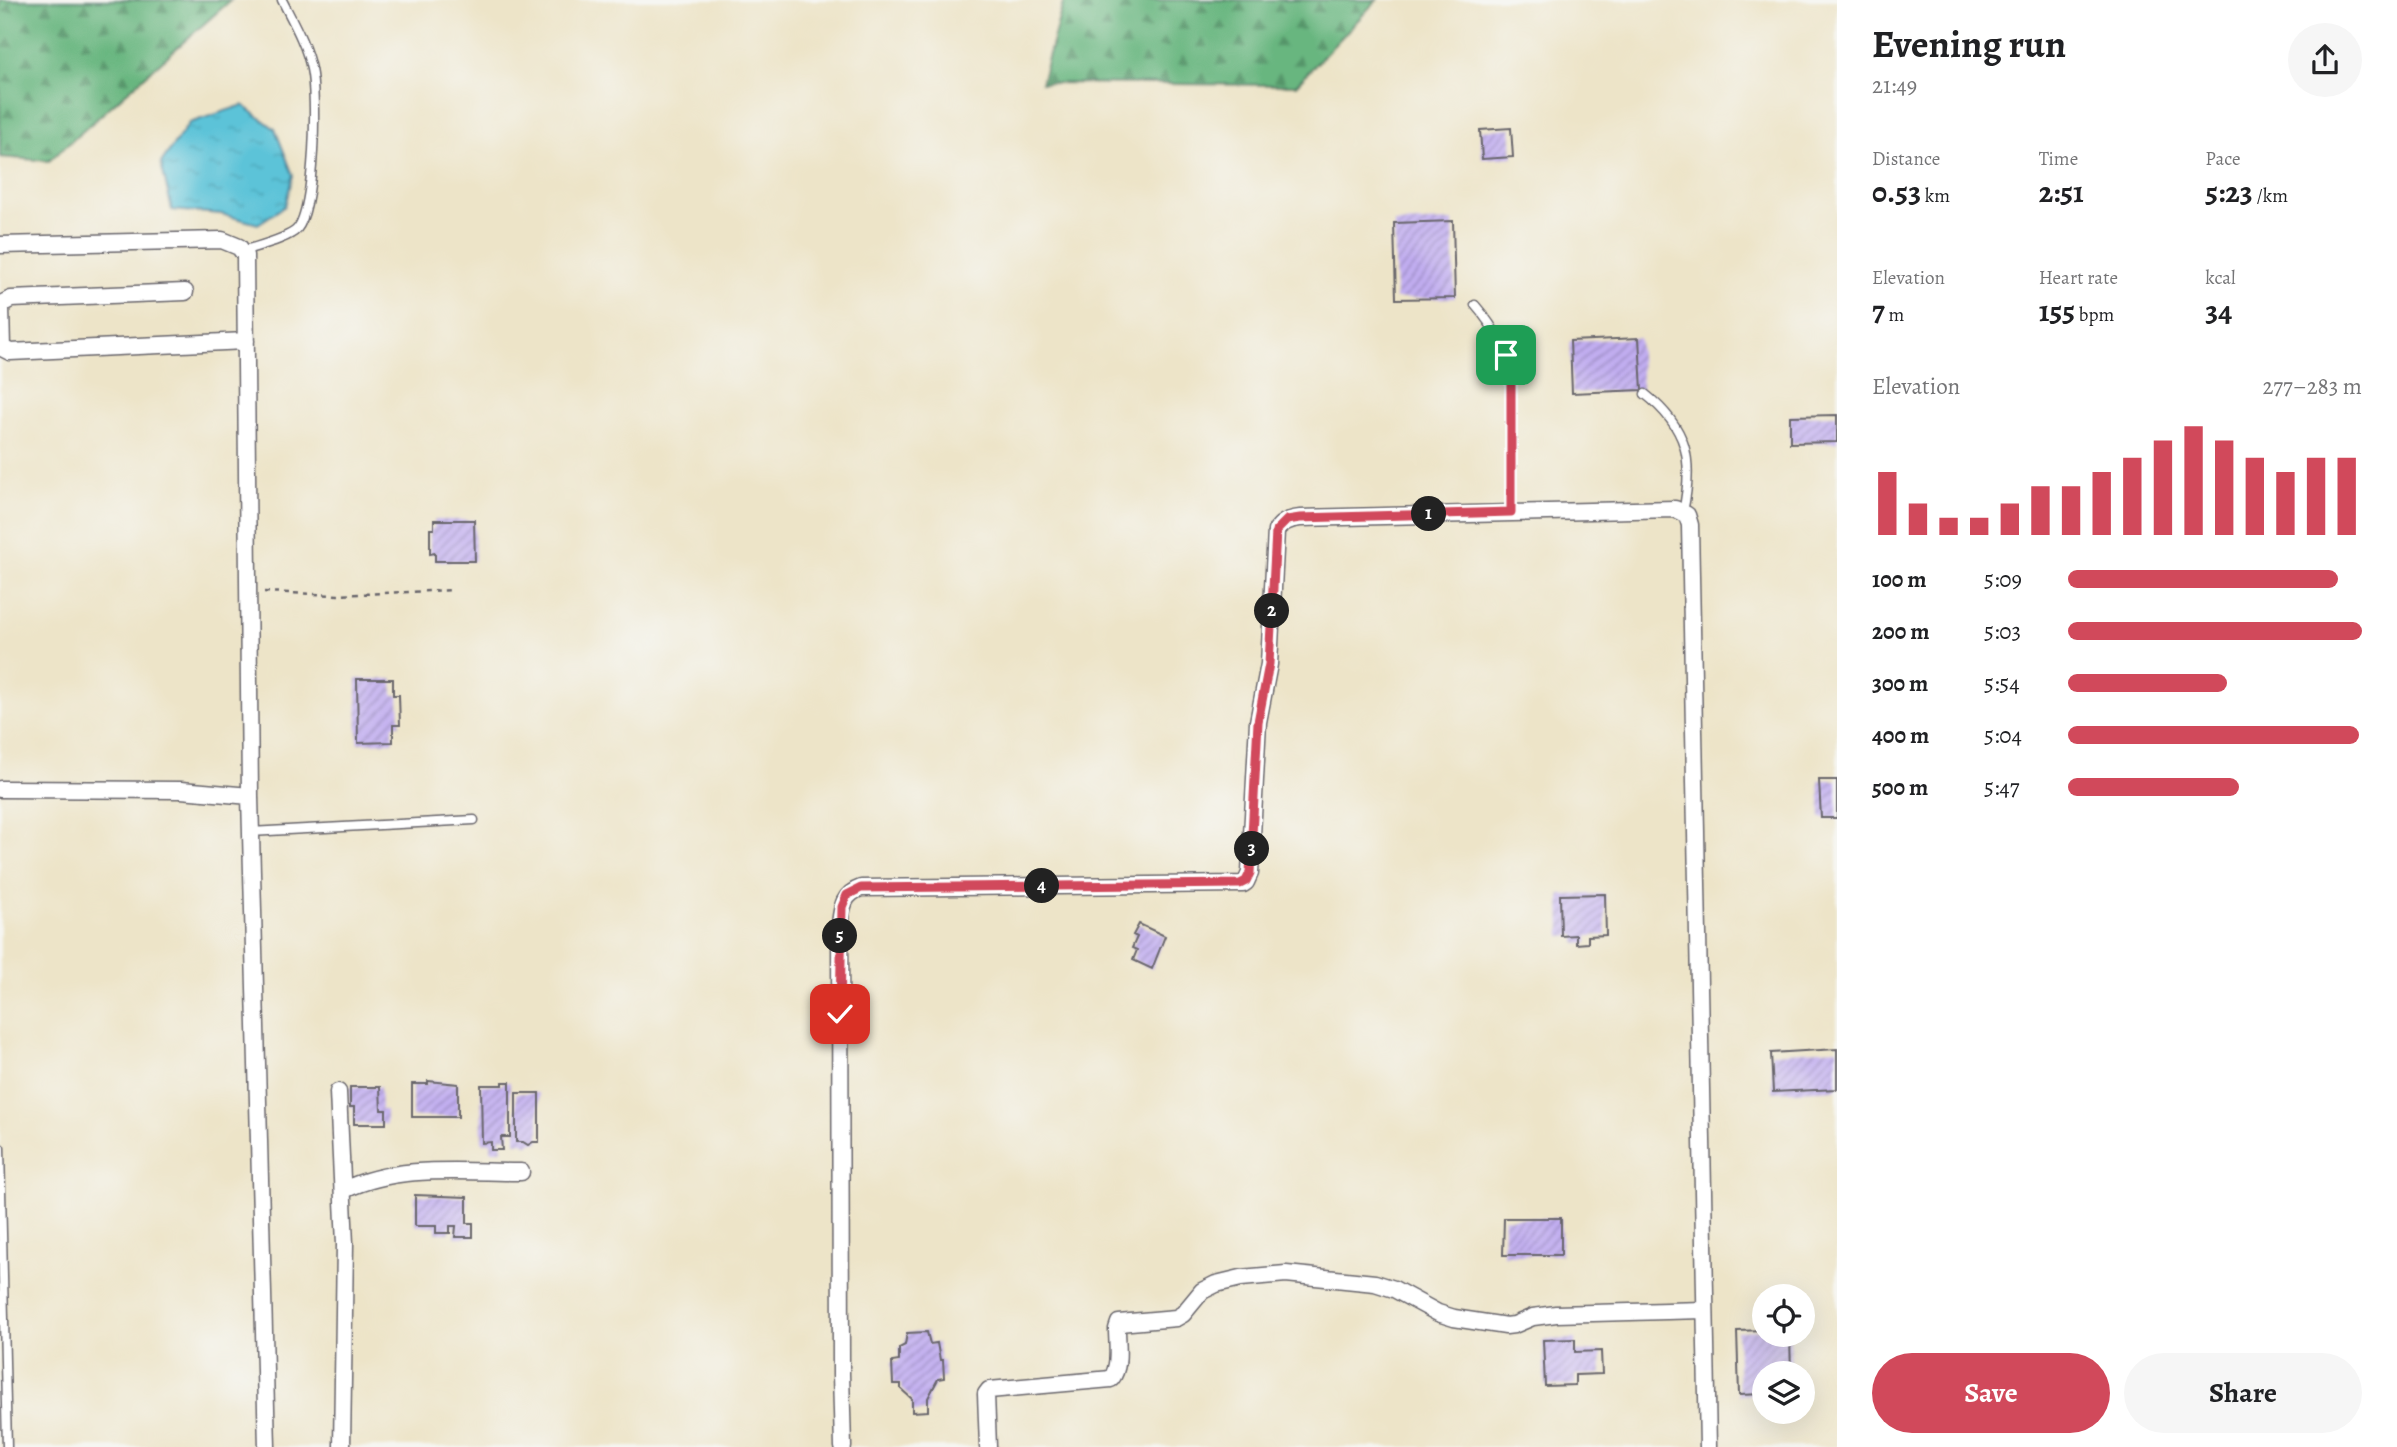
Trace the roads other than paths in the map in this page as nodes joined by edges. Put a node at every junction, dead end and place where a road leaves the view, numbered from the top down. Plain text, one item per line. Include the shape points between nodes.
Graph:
1 (282, 0) edge
2 (0, 245) edge
3 (243, 251) junction
4 (185, 292) dead end
5 (1475, 305) dead end
6 (246, 341) junction
7 (1645, 394) dead end
8 (1511, 512) junction
9 (1683, 512) junction
10 (0, 789) edge
11 (250, 796) junction
12 (474, 820) dead end
13 (250, 832) junction
14 (338, 1092) dead end
15 (0, 1148) edge
16 (521, 1172) dead end
17 (344, 1190) junction
18 (1704, 1310) junction
19 (7, 1447) edge
20 (267, 1447) edge
21 (342, 1447) edge
22 (843, 1447) edge
23 (988, 1447) edge
24 (1708, 1447) edge

1 - 3 lane via 303,40 312,71 310,185 295,232
2 - 3 street via 222,240
3 - 6 street
4 - 6 street via 11,299 1,307 2,348 10,352
5 - 8 lane via 1499,338 1509,365
6 - 11 street
7 - 9 lane via 1664,409 1683,442 1688,474
8 - 9 street
8 - 22 street via 1300,518 1287,520 1276,531 1250,873 1242,884 861,888 847,895 840,924
9 - 18 street via 1690,525
10 - 11 street via 181,790
11 - 13 street
12 - 13 lane
13 - 20 street
14 - 17 street
15 - 19 lane
16 - 17 street via 400,1174
17 - 21 street
18 - 23 street via 1556,1314 1506,1326 1447,1317 1375,1283 1286,1274 1228,1280 1202,1291 1176,1318 1119,1324 1117,1368 1111,1379 989,1390
18 - 24 street

